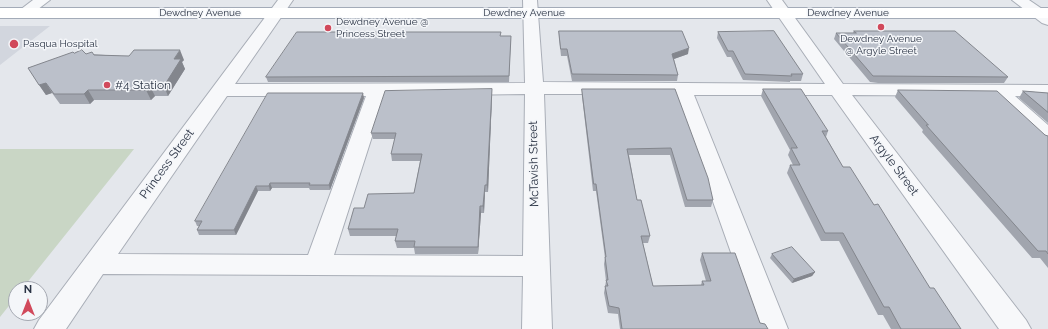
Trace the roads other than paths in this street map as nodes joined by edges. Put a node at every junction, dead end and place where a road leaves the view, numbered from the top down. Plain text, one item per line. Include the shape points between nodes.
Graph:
1 (43, 0) edge
2 (1019, 0) edge
3 (281, 7) edge
4 (530, 7) edge
5 (779, 7) edge
6 (0, 13) edge
7 (24, 13) junction
8 (1045, 15) edge
9 (534, 88) junction
10 (222, 90) junction
11 (376, 90) junction
12 (683, 90) junction
13 (838, 90) junction
14 (998, 91) junction
15 (1048, 91) edge
16 (1048, 136) edge
17 (94, 264) junction
18 (318, 264) junction
19 (535, 266) junction
20 (49, 329) edge
21 (537, 329) edge
22 (773, 329) edge
23 (1016, 329) edge

1 - 7 street
2 - 8 street
3 - 4 main road, Dewdney Avenue
3 - 7 main road, Dewdney Avenue
3 - 10 street, Princess Street
4 - 5 main road, Dewdney Avenue
4 - 9 street, McTavish Street
5 - 8 main road, Dewdney Avenue
5 - 13 street, Argyle Street
6 - 7 main road, Dewdney Avenue
9 - 11 street
9 - 12 street
9 - 19 street, McTavish Street
10 - 11 street
10 - 17 street, Princess Street
11 - 18 street
12 - 13 street
12 - 22 street
13 - 14 street
13 - 23 street, Argyle Street
14 - 15 street
14 - 16 street
17 - 18 street
17 - 20 street, Princess Street
18 - 19 street
19 - 21 street, McTavish Street

